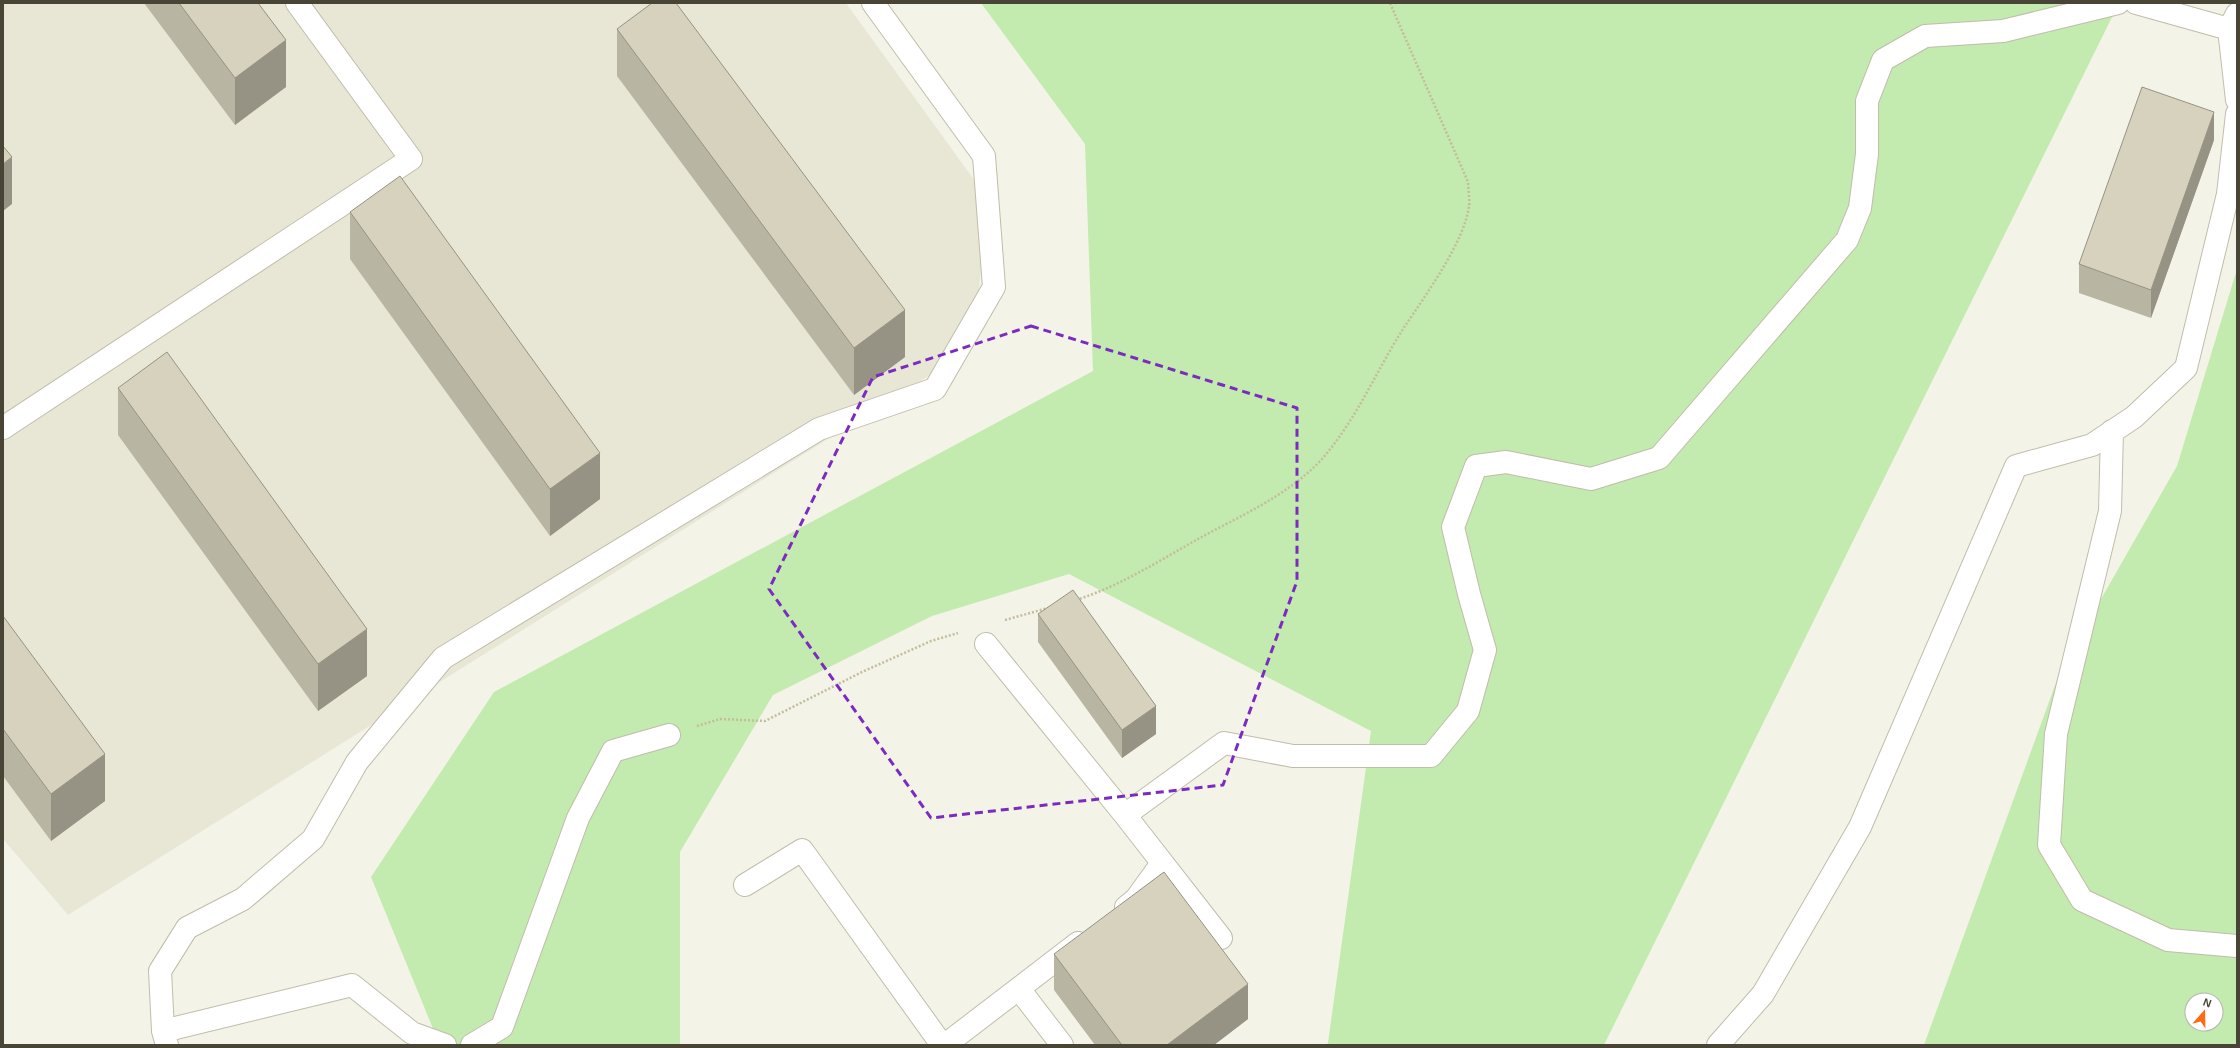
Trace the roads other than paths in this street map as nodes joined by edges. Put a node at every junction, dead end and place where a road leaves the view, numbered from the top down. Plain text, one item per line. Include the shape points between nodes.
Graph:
1 (297, 3) edge
2 (873, 3) edge
3 (2118, 3) edge
4 (2136, 3) edge
5 (2233, 22) edge
6 (2237, 100) edge
7 (2237, 114) edge
8 (3, 428) edge
9 (2112, 431) junction
10 (986, 644) dead end
11 (669, 735) road end
12 (1125, 815) junction
13 (1162, 863) junction
14 (745, 885) dead end
15 (1111, 918) edge
16 (1093, 932) edge
17 (1221, 938) dead end
18 (2237, 946) edge
19 (1019, 989) junction
20 (165, 1038) edge
21 (446, 1045) edge
22 (472, 1045) edge
23 (942, 1045) edge
24 (946, 1045) edge
25 (1062, 1045) edge
26 (1718, 1045) edge

1 - 8 street via 411,159
2 - 20 street via 984,156 994,287 935,389 819,429 443,658 357,762 313,839 243,899 187,928 160,970
3 - 12 street via 2003,31 1925,36 1883,60 1867,101 1867,154 1861,200 1847,240 1659,458 1591,479 1506,462 1476,466 1453,527 1485,650 1468,711 1431,756 1293,756 1224,743
4 - 5 street
5 - 6 street
7 - 9 street via 2228,194 2186,368 2134,417
9 - 18 street via 2110,511 2056,734 2050,845 2082,900 2168,940
9 - 26 street via 2092,445 2016,466 1860,827 1763,994
10 - 12 street
11 - 22 street via 612,751 578,818 502,1027
12 - 13 street
13 - 15 street via 1136,899
13 - 17 street
14 - 23 street via 802,850
16 - 19 street
19 - 24 street
19 - 25 street
20 - 21 street via 352,985 412,1033

